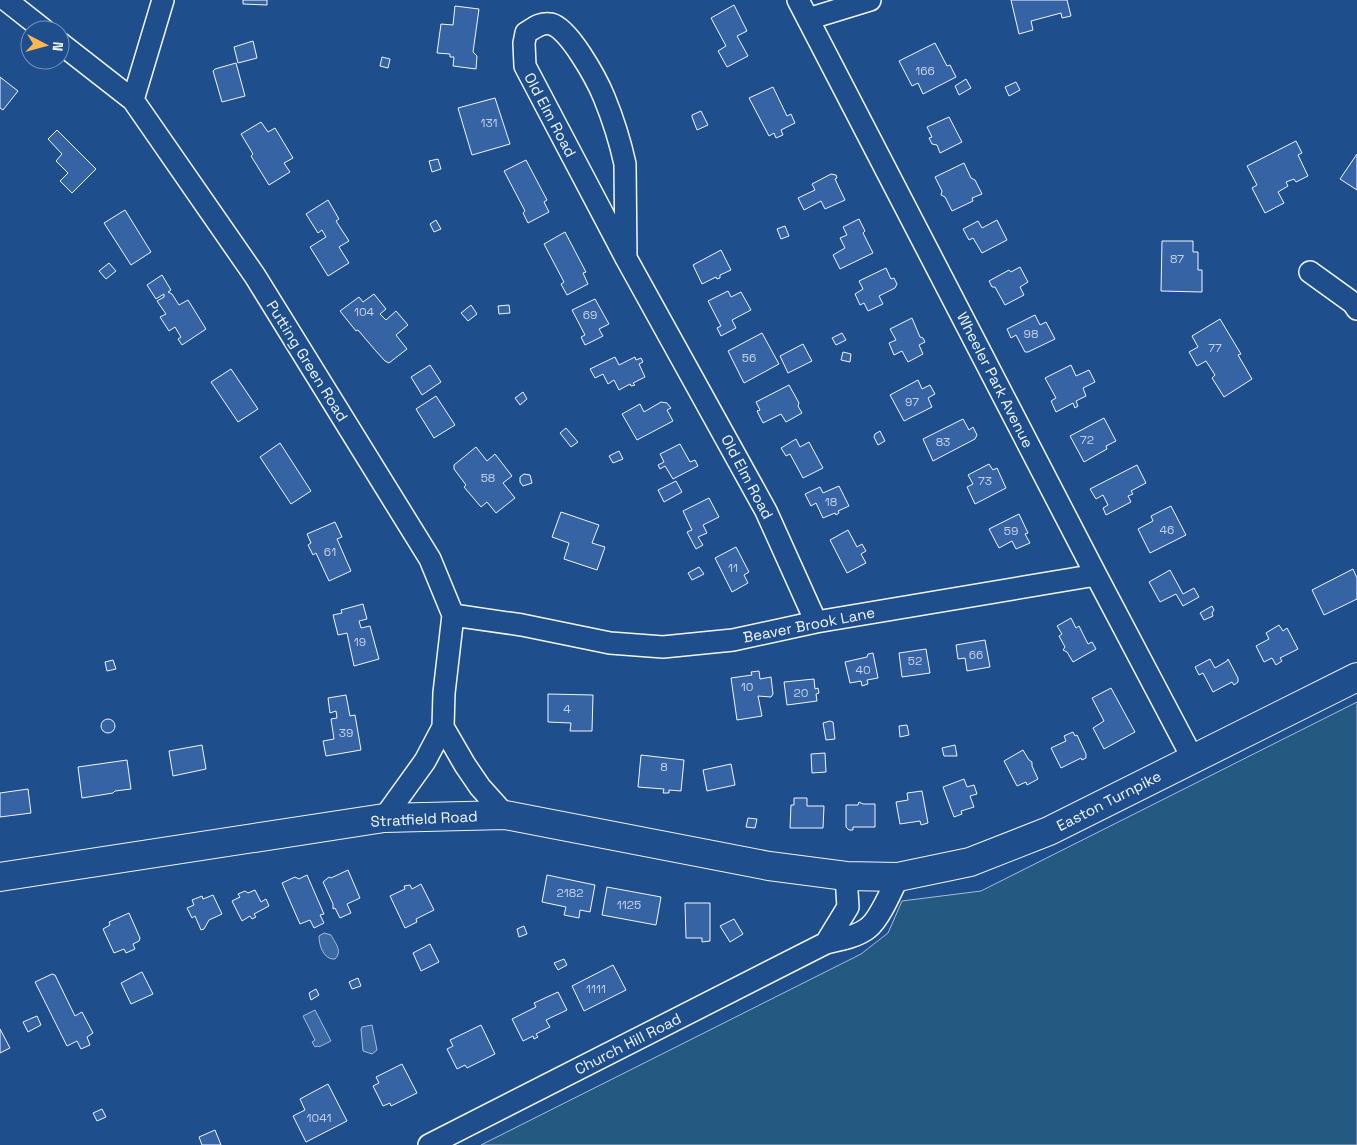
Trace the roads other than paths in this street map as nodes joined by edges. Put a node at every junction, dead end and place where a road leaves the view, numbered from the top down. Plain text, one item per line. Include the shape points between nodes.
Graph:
1 (6, 0) edge
2 (163, 0) edge
3 (798, 0) edge
4 (870, 0) edge
5 (808, 19) junction
6 (31, 20) edge
7 (70, 50) edge
8 (133, 100) junction
9 (626, 258) junction
10 (1310, 272) dead end
11 (1357, 309) edge
12 (1096, 575) junction
13 (454, 615) junction
14 (816, 622) junction
15 (1357, 677) edge
16 (443, 727) junction
17 (1193, 759) junction
18 (505, 815) junction
19 (384, 818) junction
20 (846, 876) junction
21 (0, 877) edge
22 (898, 877) junction
23 (826, 943) junction
24 (429, 1145) edge

1 - 6 street
2 - 8 street
3 - 5 street, Wheeler Park Avenue
4 - 5 street
5 - 12 street, Wheeler Park Avenue
7 - 8 street, Putting Green Road
8 - 13 street, Putting Green Road via 260,284 430,559
9 - 9 street, Old Elm Road via 525,66 526,33 540,24 550,24 568,37 604,96 625,164
9 - 14 street, Old Elm Road via 766,511
10 - 11 street
12 - 14 street, Beaver Brook Lane
12 - 17 street, Wheeler Park Avenue
13 - 14 street, Beaver Brook Lane via 522,625 610,644 663,647 733,640
13 - 16 street
15 - 17 main road, Easton Turnpike
16 - 18 street via 465,766
16 - 19 street via 425,761
17 - 22 main road, Easton Turnpike via 1049,831 970,862
18 - 19 main road, Stratfield Road
18 - 20 main road, Stratfield Road via 768,866
19 - 21 main road, Stratfield Road
20 - 22 main road, Easton Turnpike
20 - 23 street via 848,907
22 - 23 street, Church Hill Road via 886,903 868,928
23 - 24 street, Church Hill Road

